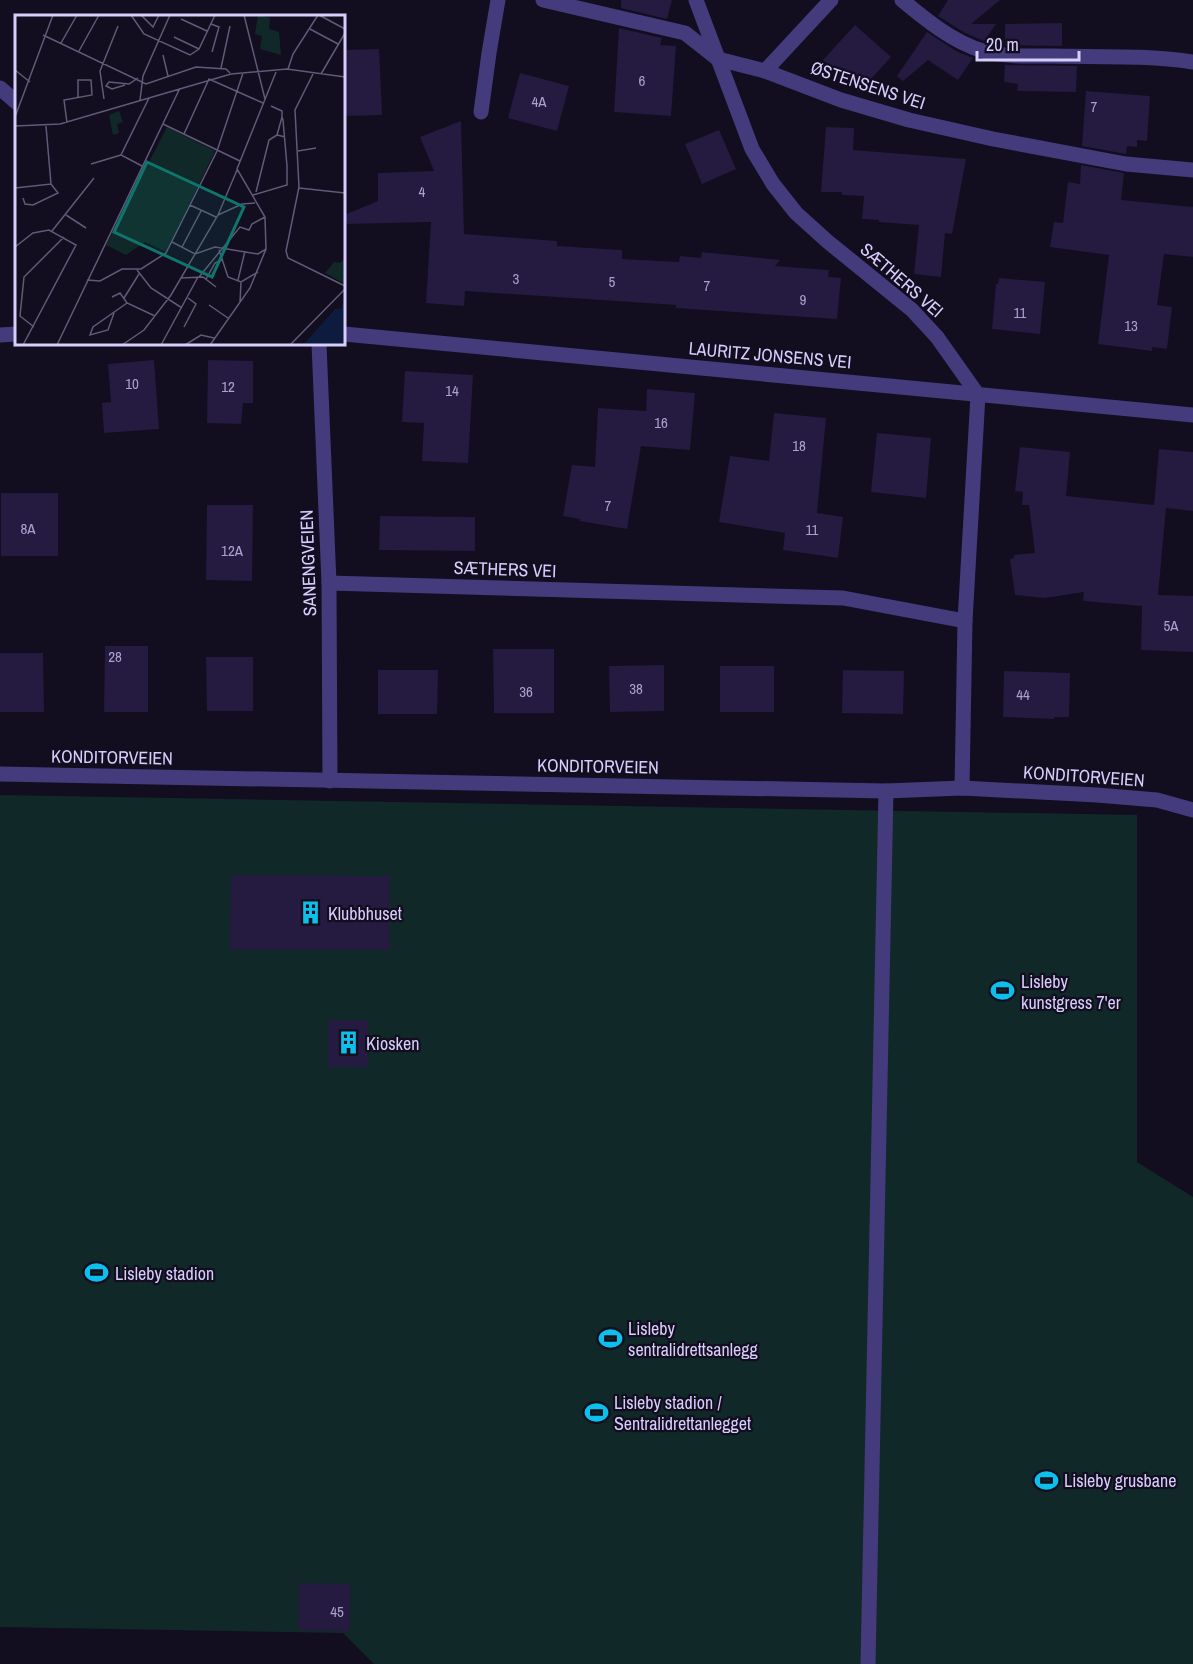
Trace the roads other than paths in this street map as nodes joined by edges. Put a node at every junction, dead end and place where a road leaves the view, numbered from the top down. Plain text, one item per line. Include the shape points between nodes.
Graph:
1 (498, 0) edge
2 (543, 0) edge
3 (696, 0) edge
4 (831, 0) edge
5 (902, 0) edge
6 (718, 60) junction
7 (1193, 62) edge
8 (765, 71) junction
9 (0, 88) edge
10 (15, 101) edge
11 (481, 112) dead end
12 (1193, 170) edge
13 (15, 334) edge
14 (345, 334) edge
15 (0, 335) edge
16 (319, 345) edge
17 (978, 395) junction
18 (1193, 415) edge
19 (329, 583) junction
20 (965, 621) junction
21 (0, 774) edge
22 (330, 780) junction
23 (962, 789) junction
24 (886, 791) junction
25 (1193, 810) edge
26 (868, 1664) edge

1 - 11 street
2 - 6 street, ØSTENSENS VEI via 685,33
3 - 6 street, SÆTHERS VEI
4 - 8 street
5 - 7 street via 957,40 982,51
6 - 8 street, ØSTENSENS VEI
6 - 17 street, SÆTHERS VEI via 752,148 773,184 827,242 912,310 937,337
8 - 12 street, ØSTENSENS VEI via 909,120 1126,164
9 - 10 street
13 - 15 street
14 - 17 street, LAURITZ JONSENS VEI
16 - 19 street, SANENGVEIEN
17 - 18 street, LAURITZ JONSENS VEI
17 - 20 street
19 - 20 street, SÆTHERS VEI via 843,598
19 - 22 street, SANENGVEIEN
20 - 23 street
21 - 22 street, KONDITORVEIEN
22 - 24 street, KONDITORVEIEN
23 - 24 street, KONDITORVEIEN
23 - 25 street, KONDITORVEIEN via 1157,800
24 - 26 street

